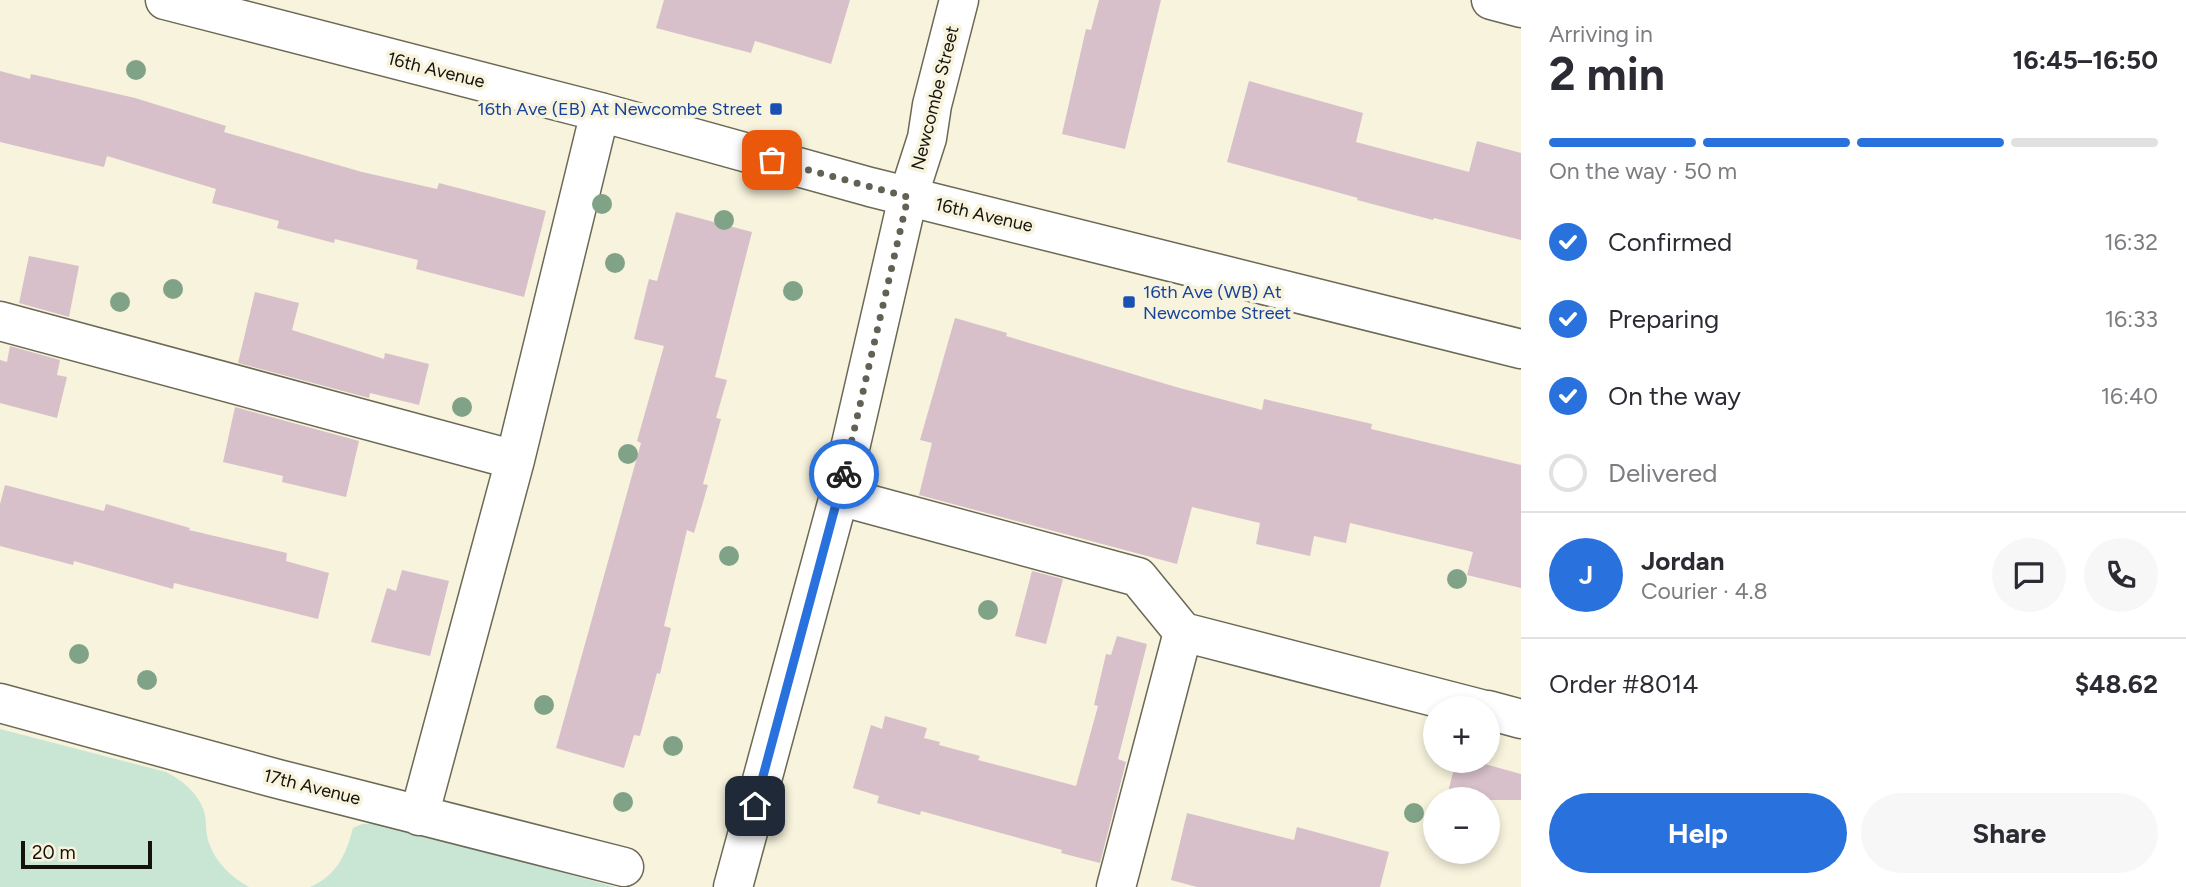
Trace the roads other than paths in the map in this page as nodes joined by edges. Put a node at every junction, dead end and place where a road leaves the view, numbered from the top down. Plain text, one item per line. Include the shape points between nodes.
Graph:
1 (165, 0) edge
2 (960, 0) edge
3 (1491, 0) edge
4 (1521, 8) edge
5 (600, 112) junction
6 (908, 197) junction
7 (0, 321) edge
8 (1521, 349) edge
9 (515, 460) junction
10 (839, 496) junction
11 (1182, 632) junction
12 (1431, 696) edge
13 (0, 703) edge
14 (1500, 713) edge
15 (1521, 719) edge
16 (419, 816) junction
17 (624, 867) dead end
18 (733, 887) edge
19 (1116, 887) edge

1 - 5 street, 16th Avenue
2 - 6 street, Newcombe Street
3 - 4 street
5 - 6 street, 16th Avenue
5 - 9 street
6 - 8 street, 16th Avenue
6 - 10 street, Newcombe Street
7 - 9 street
9 - 16 street
10 - 11 street via 1138,577
10 - 18 street, Newcombe Street
11 - 12 street
11 - 19 street
13 - 16 street, 17th Avenue
14 - 15 street
16 - 17 street, 17th Avenue

